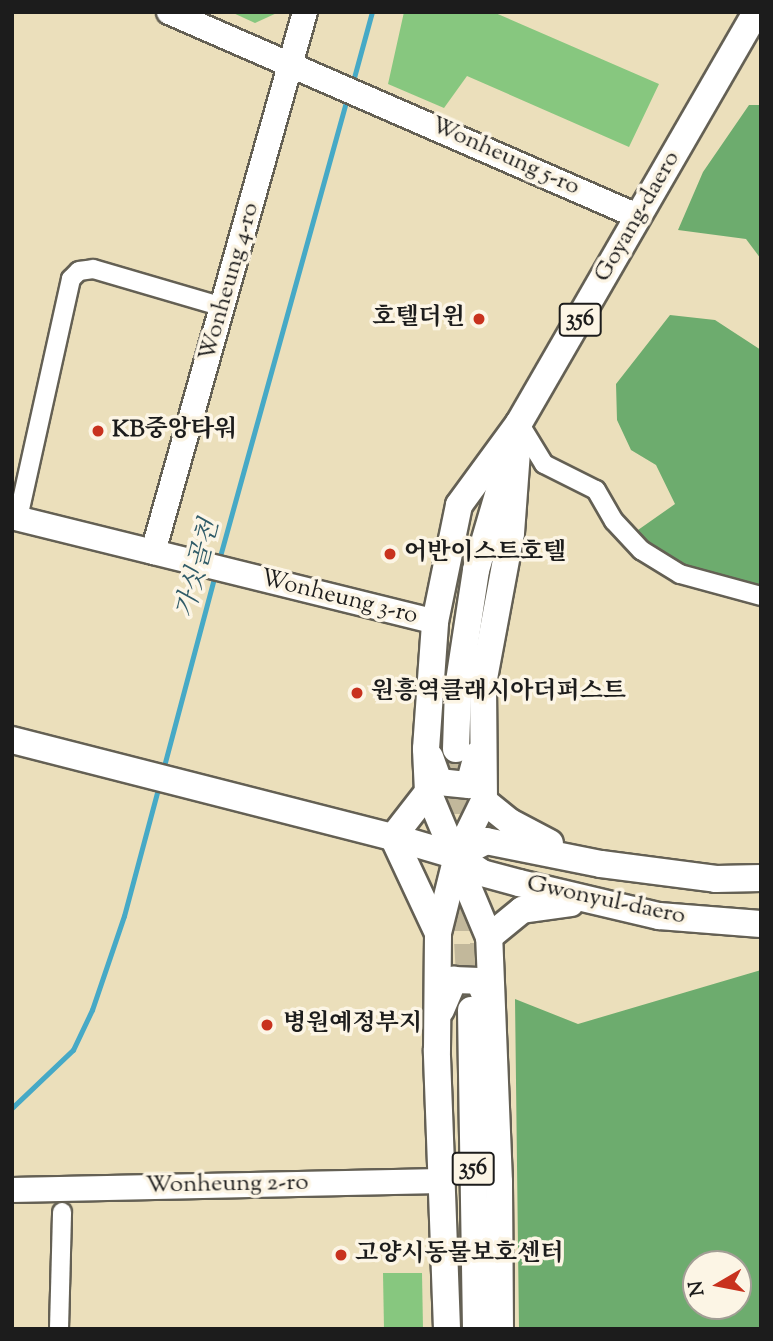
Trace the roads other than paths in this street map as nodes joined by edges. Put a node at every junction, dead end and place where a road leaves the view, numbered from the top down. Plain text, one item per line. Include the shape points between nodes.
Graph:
1 (169, 12) edge
2 (305, 12) edge
3 (756, 12) edge
4 (291, 64) junction
5 (637, 216) junction
6 (223, 307) junction
7 (519, 423) junction
8 (15, 517) edge
9 (153, 552) junction
10 (761, 596) edge
11 (435, 622) junction
12 (12, 740) edge
13 (468, 748) junction
14 (426, 749) junction
15 (428, 792) junction
16 (484, 801) junction
17 (393, 837) junction
18 (457, 856) junction
19 (601, 864) junction
20 (761, 878) edge
21 (597, 902) junction
22 (761, 924) edge
23 (438, 933) junction
24 (489, 937) junction
25 (482, 1014) junction
26 (438, 1017) junction
27 (441, 1181) junction
28 (12, 1189) edge
29 (62, 1212) dead end
30 (59, 1329) edge
31 (447, 1329) edge
32 (476, 1329) edge
33 (500, 1329) edge

1 - 4 street
2 - 4 street, Wonheung 4-ro
3 - 5 main road, Goyang-daero
4 - 5 street, Wonheung 5-ro
4 - 6 street, Wonheung 4-ro
5 - 7 main road, Goyang-daero / 356
6 - 8 street via 93,269 79,271 71,279
6 - 9 street, Wonheung 4-ro
7 - 10 street via 544,464 596,491 614,521 641,550 680,574
7 - 11 main road via 459,505
7 - 13 main road, Goyang-daero / 356 via 475,570 458,688
8 - 9 street
9 - 11 street, Wonheung 3-ro
11 - 14 main road
12 - 17 main road, Gwonyul-daero
13 - 14 main road via 469,785 439,782
13 - 16 main road
14 - 15 main road
15 - 17 main road
15 - 18 main road
16 - 18 main road
16 - 19 main road via 528,834
17 - 18 main road, Gwonyul-daero
17 - 23 main road
18 - 19 main road, Gwonyul-daero via 486,841
18 - 21 main road, Gwonyul-daero via 482,873
18 - 23 main road
18 - 24 main road
19 - 20 main road, Gwonyul-daero via 716,879
21 - 22 main road, Gwonyul-daero via 659,916
21 - 24 main road via 522,909
23 - 26 main road
24 - 25 main road
25 - 26 main road via 479,981 454,980
25 - 32 main road, 356
25 - 33 main road
26 - 27 main road
27 - 28 street, Wonheung 2-ro
27 - 31 main road
29 - 30 street

